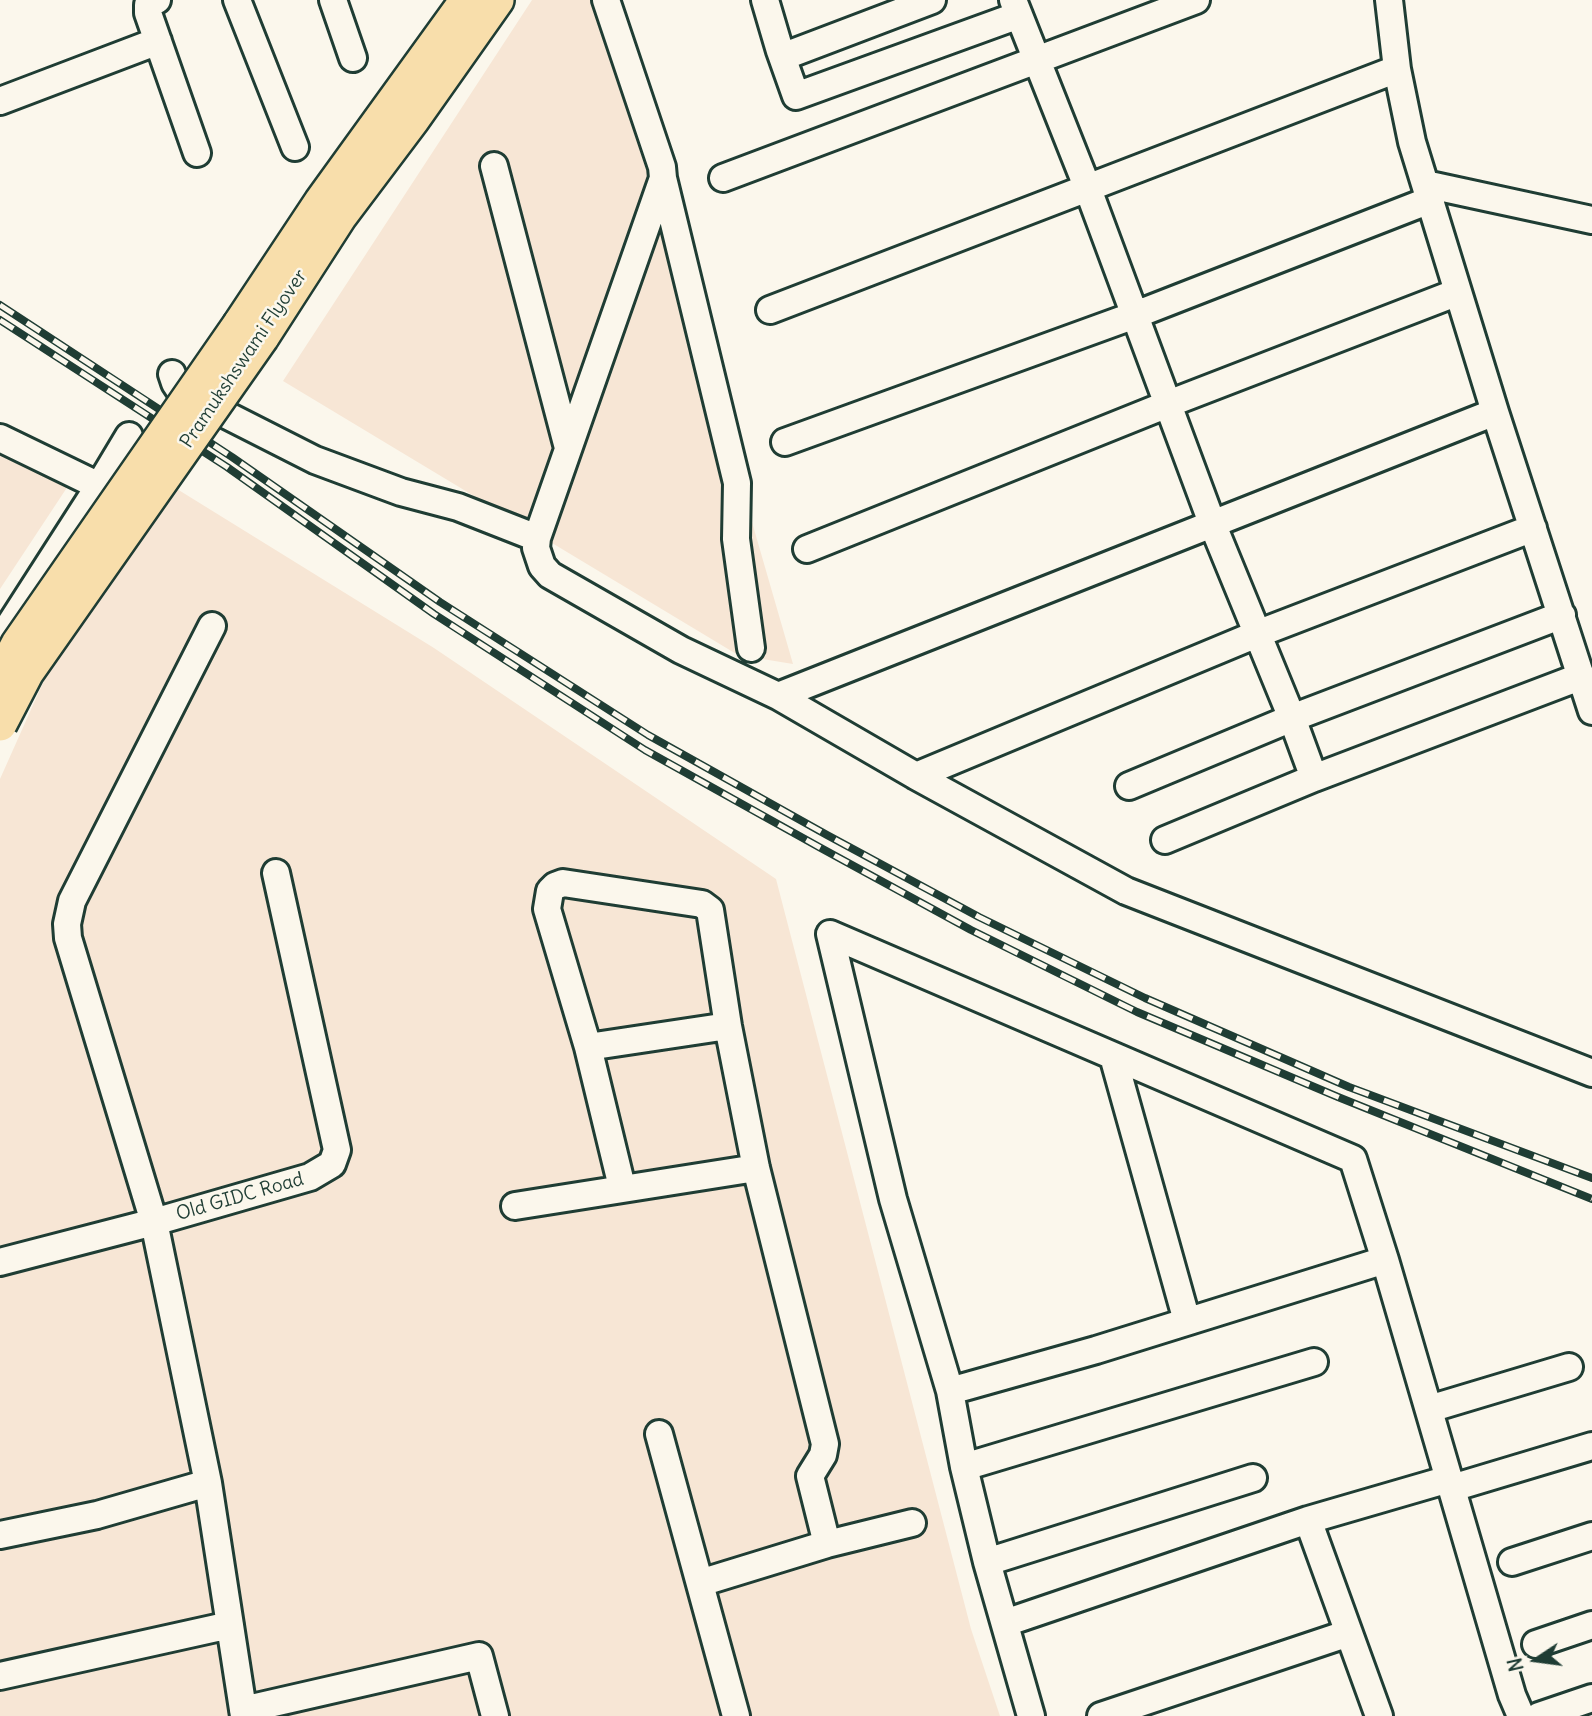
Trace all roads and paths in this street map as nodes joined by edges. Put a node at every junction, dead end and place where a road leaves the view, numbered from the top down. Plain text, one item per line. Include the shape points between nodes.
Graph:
1 (157, 0) edge
2 (237, 0) edge
3 (334, 0) edge
4 (467, 0) edge
5 (497, 0) edge
6 (606, 0) edge
7 (765, 0) edge
8 (932, 0) edge
9 (1196, 0) edge
10 (1389, 0) edge
11 (1016, 7) edge
12 (158, 41) junction
13 (780, 51) junction
14 (353, 58) dead end
15 (1036, 61) junction
16 (1397, 69) junction
17 (0, 101) edge
18 (295, 147) dead end
19 (197, 153) dead end
20 (494, 166) dead end
21 (663, 178) junction
22 (723, 178) dead end
23 (1088, 189) junction
24 (1427, 192) junction
25 (1592, 220) edge
26 (1458, 292) junction
27 (770, 310) dead end
28 (1135, 315) junction
29 (173, 374) dead end
30 (1168, 404) junction
31 (1495, 412) junction
32 (129, 436) dead end
33 (0, 438) edge
34 (785, 442) dead end
35 (568, 448) junction
36 (99, 486) junction
37 (1212, 523) junction
38 (1533, 528) junction
39 (537, 538) junction
40 (807, 550) dead end
41 (1562, 615) junction
42 (212, 626) dead end
43 (1257, 634) junction
44 (0, 640) edge
45 (751, 648) dead end
46 (1582, 676) junction
47 (0, 678) edge
48 (778, 696) junction
49 (1592, 711) edge
50 (1292, 718) junction
51 (0, 724) edge
52 (916, 776) junction
53 (1314, 778) junction
54 (1129, 786) dead end
55 (1165, 840) dead end
56 (276, 873) dead end
57 (728, 1026) junction
58 (588, 1047) junction
59 (1113, 1056) junction
60 (1592, 1073) edge
61 (756, 1168) junction
62 (621, 1187) junction
63 (515, 1206) dead end
64 (154, 1222) junction
65 (1385, 1259) junction
66 (0, 1262) edge
67 (1187, 1321) junction
68 (1314, 1362) dead end
69 (1569, 1367) dead end
70 (950, 1391) junction
71 (1429, 1409) junction
72 (659, 1434) dead end
73 (1592, 1446) edge
74 (964, 1467) junction
75 (1253, 1478) dead end
76 (208, 1483) junction
77 (1450, 1484) junction
78 (1308, 1520) junction
79 (912, 1523) dead end
80 (0, 1535) edge
81 (1592, 1536) edge
82 (827, 1544) junction
83 (987, 1562) junction
84 (1512, 1562) dead end
85 (700, 1583) junction
86 (1005, 1623) junction
87 (230, 1625) junction
88 (1592, 1625) edge
89 (1349, 1633) junction
90 (1536, 1644) dead end
91 (0, 1675) edge
92 (1592, 1698) edge
93 (244, 1713) edge
94 (495, 1716) edge
95 (736, 1716) edge
96 (1031, 1716) edge
97 (1101, 1716) edge
98 (1379, 1716) edge
99 (1521, 1716) edge
100 (1539, 1716) edge

1 - 12 street via 147,8
2 - 18 street
3 - 14 street
4 - 47 main road, Pramukshswami Flyover, bridge via 321,202 18,644
5 - 51 main road, Pramukshswami Flyover, bridge via 340,216 262,337 27,673
6 - 21 street
7 - 13 street
8 - 13 street via 797,52
9 - 15 street
10 - 16 street
11 - 13 street via 796,96
11 - 15 street
12 - 17 street
12 - 19 street
15 - 22 street
15 - 23 street
16 - 23 street
16 - 24 street
20 - 35 street
21 - 35 street
21 - 45 street via 737,483 736,539
23 - 27 street
23 - 28 street
24 - 25 street
24 - 26 street
24 - 28 street
26 - 30 street
26 - 31 street
28 - 30 street
28 - 34 street
29 - 39 street via 181,392 315,460
30 - 37 street
30 - 40 street
31 - 37 street
31 - 38 street
32 - 36 street
33 - 36 street
35 - 39 street
36 - 44 street
37 - 43 street
37 - 48 street
38 - 41 street
38 - 43 street
39 - 48 street via 537,557 550,575 681,650
41 - 46 street
41 - 50 street
42 - 64 street via 72,901 67,924
43 - 50 street
43 - 52 street
46 - 49 street
46 - 53 street
48 - 52 street
50 - 53 street
50 - 54 street
52 - 60 street via 1126,891
53 - 55 street
56 - 64 street, Old GIDC Road via 337,1150 332,1164 310,1178
57 - 58 street
57 - 58 street via 706,906 563,883 550,891 547,909
57 - 61 street
58 - 62 street
59 - 65 street via 1353,1159
59 - 67 street
59 - 70 street via 830,933 893,1199
61 - 62 street
61 - 82 street via 825,1444 810,1476
62 - 63 street
64 - 66 street
64 - 76 street, Old GIDC Road
65 - 67 street
65 - 71 street
67 - 70 street
68 - 74 street
69 - 71 street
70 - 74 street
71 - 77 street
72 - 85 street
73 - 77 street
74 - 83 street
75 - 83 street
76 - 80 street via 97,1515
76 - 87 street, Old GIDC Road
77 - 78 street
77 - 99 street
78 - 86 street
78 - 89 street
79 - 82 street
81 - 84 street
82 - 85 street
83 - 86 street
85 - 95 street
86 - 96 street
87 - 91 street
87 - 93 street, Old GIDC Road
88 - 90 street
89 - 97 street
89 - 98 street
92 - 100 street
93 - 94 street via 480,1657

